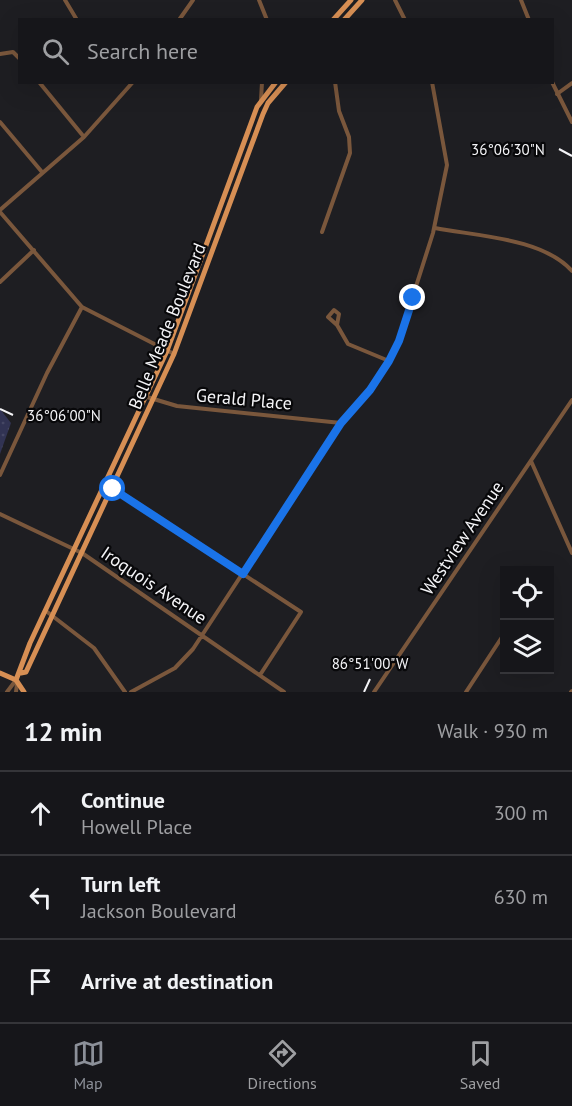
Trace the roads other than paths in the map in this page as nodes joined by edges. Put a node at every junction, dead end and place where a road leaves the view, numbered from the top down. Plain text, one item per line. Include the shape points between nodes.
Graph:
1 (65, 0) edge
2 (260, 0) edge
3 (351, 0) edge
4 (362, 0) edge
5 (395, 0) edge
6 (520, 0) edge
7 (190, 1) edge
8 (341, 11) junction
9 (76, 18) edge
10 (180, 18) edge
11 (266, 18) edge
12 (335, 18) edge
13 (346, 18) edge
14 (404, 18) edge
15 (528, 18) edge
16 (0, 54) edge
17 (18, 57) edge
18 (572, 83) edge
19 (41, 84) edge
20 (126, 84) edge
21 (132, 84) edge
22 (262, 84) edge
23 (274, 84) edge
24 (284, 84) edge
25 (335, 84) edge
26 (432, 84) edge
27 (553, 84) edge
28 (129, 88) junction
29 (557, 94) junction
30 (261, 100) junction
31 (267, 104) junction
32 (0, 122) edge
33 (572, 122) edge
34 (84, 136) junction
35 (42, 172) junction
36 (0, 211) edge
37 (435, 228) junction
38 (322, 232) dead end
39 (34, 250) junction
40 (204, 253) junction
41 (211, 256) junction
42 (572, 271) edge
43 (195, 276) junction
44 (203, 278) junction
45 (0, 282) edge
46 (82, 307) junction
47 (337, 325) dead end
48 (167, 351) junction
49 (174, 354) junction
50 (389, 361) junction
51 (147, 397) junction
52 (154, 399) junction
53 (572, 400) edge
54 (341, 423) junction
55 (531, 461) junction
56 (0, 475) edge
57 (105, 485) junction
58 (113, 489) junction
59 (0, 514) edge
60 (74, 549) junction
61 (82, 553) junction
62 (572, 553) edge
63 (243, 574) junction
64 (46, 611) junction
65 (53, 615) junction
66 (203, 635) junction
67 (500, 640) edge
68 (0, 673) edge
69 (21, 673) junction
70 (260, 675) junction
71 (16, 680) junction
72 (7, 692) edge
73 (16, 692) edge
74 (24, 692) edge
75 (125, 692) edge
76 (131, 692) edge
77 (284, 692) edge
78 (374, 692) edge
79 (466, 692) edge

1 - 9 street
2 - 11 street
3 - 8 main road
4 - 13 main road
5 - 14 street
6 - 15 street
7 - 10 street
8 - 12 main road
8 - 13 main road
16 - 17 street via 13,52
18 - 29 street
19 - 34 street
20 - 28 street
21 - 28 street
22 - 30 street
23 - 30 main road, Belle Meade Boulevard
24 - 31 main road, Belle Meade Boulevard
25 - 38 street via 350,153
26 - 37 street via 447,165
27 - 29 street
28 - 34 street
29 - 33 street
30 - 31 main road
30 - 40 main road, Belle Meade Boulevard
31 - 41 main road, Belle Meade Boulevard
32 - 35 street
34 - 35 street
35 - 36 street
36 - 39 street
37 - 42 street via 534,247 551,254
37 - 50 street via 405,326
39 - 45 street
39 - 46 street
40 - 41 main road
40 - 43 main road, Belle Meade Boulevard
41 - 44 main road, Belle Meade Boulevard
43 - 44 main road
43 - 48 main road, Belle Meade Boulevard
44 - 49 main road, Belle Meade Boulevard
46 - 48 street
46 - 56 street
47 - 50 street via 348,344
48 - 49 street
48 - 51 main road, Belle Meade Boulevard
49 - 52 main road, Belle Meade Boulevard
50 - 54 street
51 - 52 street, Gerald Place
51 - 57 main road, Belle Meade Boulevard
52 - 54 street, Gerald Place via 200,410
52 - 58 main road, Belle Meade Boulevard
53 - 55 street, Westview Avenue
54 - 63 street
55 - 62 street
55 - 78 street, Westview Avenue
57 - 58 main road
57 - 60 main road, Belle Meade Boulevard
58 - 61 main road, Belle Meade Boulevard
58 - 63 street
59 - 60 street, Iroquois Avenue
60 - 61 street, Iroquois Avenue
60 - 64 main road, Belle Meade Boulevard
61 - 65 main road, Belle Meade Boulevard
61 - 66 street, Iroquois Avenue
63 - 66 street
63 - 70 street via 301,612
64 - 65 street
64 - 69 main road, Belle Meade Boulevard via 19,669
65 - 69 main road, Belle Meade Boulevard via 26,672
65 - 75 street via 94,648
66 - 70 street, Iroquois Avenue
66 - 76 street via 175,668
67 - 79 street
68 - 71 main road
69 - 71 main road, Belle Meade Boulevard
70 - 77 street, Iroquois Avenue
71 - 72 street, Belle Meade Boulevard
71 - 73 street
71 - 74 main road

